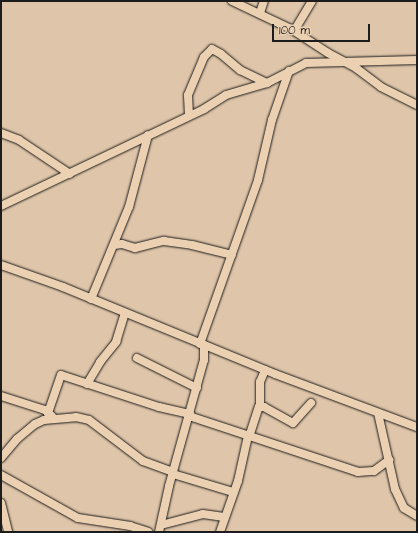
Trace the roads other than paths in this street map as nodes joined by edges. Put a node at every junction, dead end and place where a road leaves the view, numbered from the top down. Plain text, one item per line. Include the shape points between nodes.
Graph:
1 (232, 1) edge
2 (264, 1) edge
3 (312, 1) edge
4 (260, 13) junction
5 (294, 31) junction
6 (417, 60) edge
7 (346, 62) junction
8 (288, 70) junction
9 (267, 83) junction
10 (417, 105) edge
11 (189, 115) junction
12 (1, 133) edge
13 (148, 136) junction
14 (70, 174) junction
15 (1, 206) edge
16 (114, 245) junction
17 (232, 255) junction
18 (1, 265) edge
19 (91, 299) junction
20 (125, 313) junction
21 (202, 344) junction
22 (137, 358) dead end
23 (264, 370) junction
24 (87, 384) junction
25 (196, 388) junction
26 (1, 396) edge
27 (311, 403) dead end
28 (260, 407) junction
29 (48, 413) junction
30 (378, 413) junction
31 (190, 415) junction
32 (55, 418) junction
33 (417, 427) edge
34 (248, 436) junction
35 (3, 453) edge
36 (389, 460) junction
37 (173, 473) junction
38 (1, 475) edge
39 (233, 492) junction
40 (1, 503) edge
41 (417, 516) edge
42 (224, 517) junction
43 (160, 529) edge
44 (8, 532) edge
45 (148, 532) edge
46 (220, 532) edge

1 - 4 street
2 - 4 street
3 - 5 street
4 - 5 street
5 - 7 street
6 - 7 street
7 - 8 street via 306,64
7 - 10 street via 382,87
8 - 9 street
8 - 17 street via 272,120 259,175
9 - 11 street via 234,91
9 - 11 street via 244,72 212,49 204,57 188,95
11 - 13 street
12 - 14 street via 19,140
13 - 14 street
13 - 16 street via 129,208
14 - 15 street
16 - 17 street via 122,244 135,248 164,241
16 - 19 street
17 - 21 street
18 - 19 street
19 - 20 street
20 - 21 street
20 - 24 street via 116,342
21 - 23 street
21 - 25 street via 205,354
22 - 25 street
23 - 28 street via 260,382
23 - 30 street
24 - 29 street via 60,375
24 - 31 street
25 - 31 street
26 - 29 street
27 - 28 street via 293,423
28 - 34 street
29 - 32 street
30 - 33 street
30 - 36 street
31 - 34 street
31 - 37 street
32 - 35 street via 44,420 27,429
32 - 37 street via 76,416 89,420 143,461
34 - 36 street via 306,452 364,473 377,470
34 - 39 street
36 - 41 street via 400,502 404,508
37 - 39 street
37 - 43 street
38 - 45 street via 78,518 130,526
39 - 42 street
40 - 44 street
42 - 43 street via 204,514
42 - 46 street

